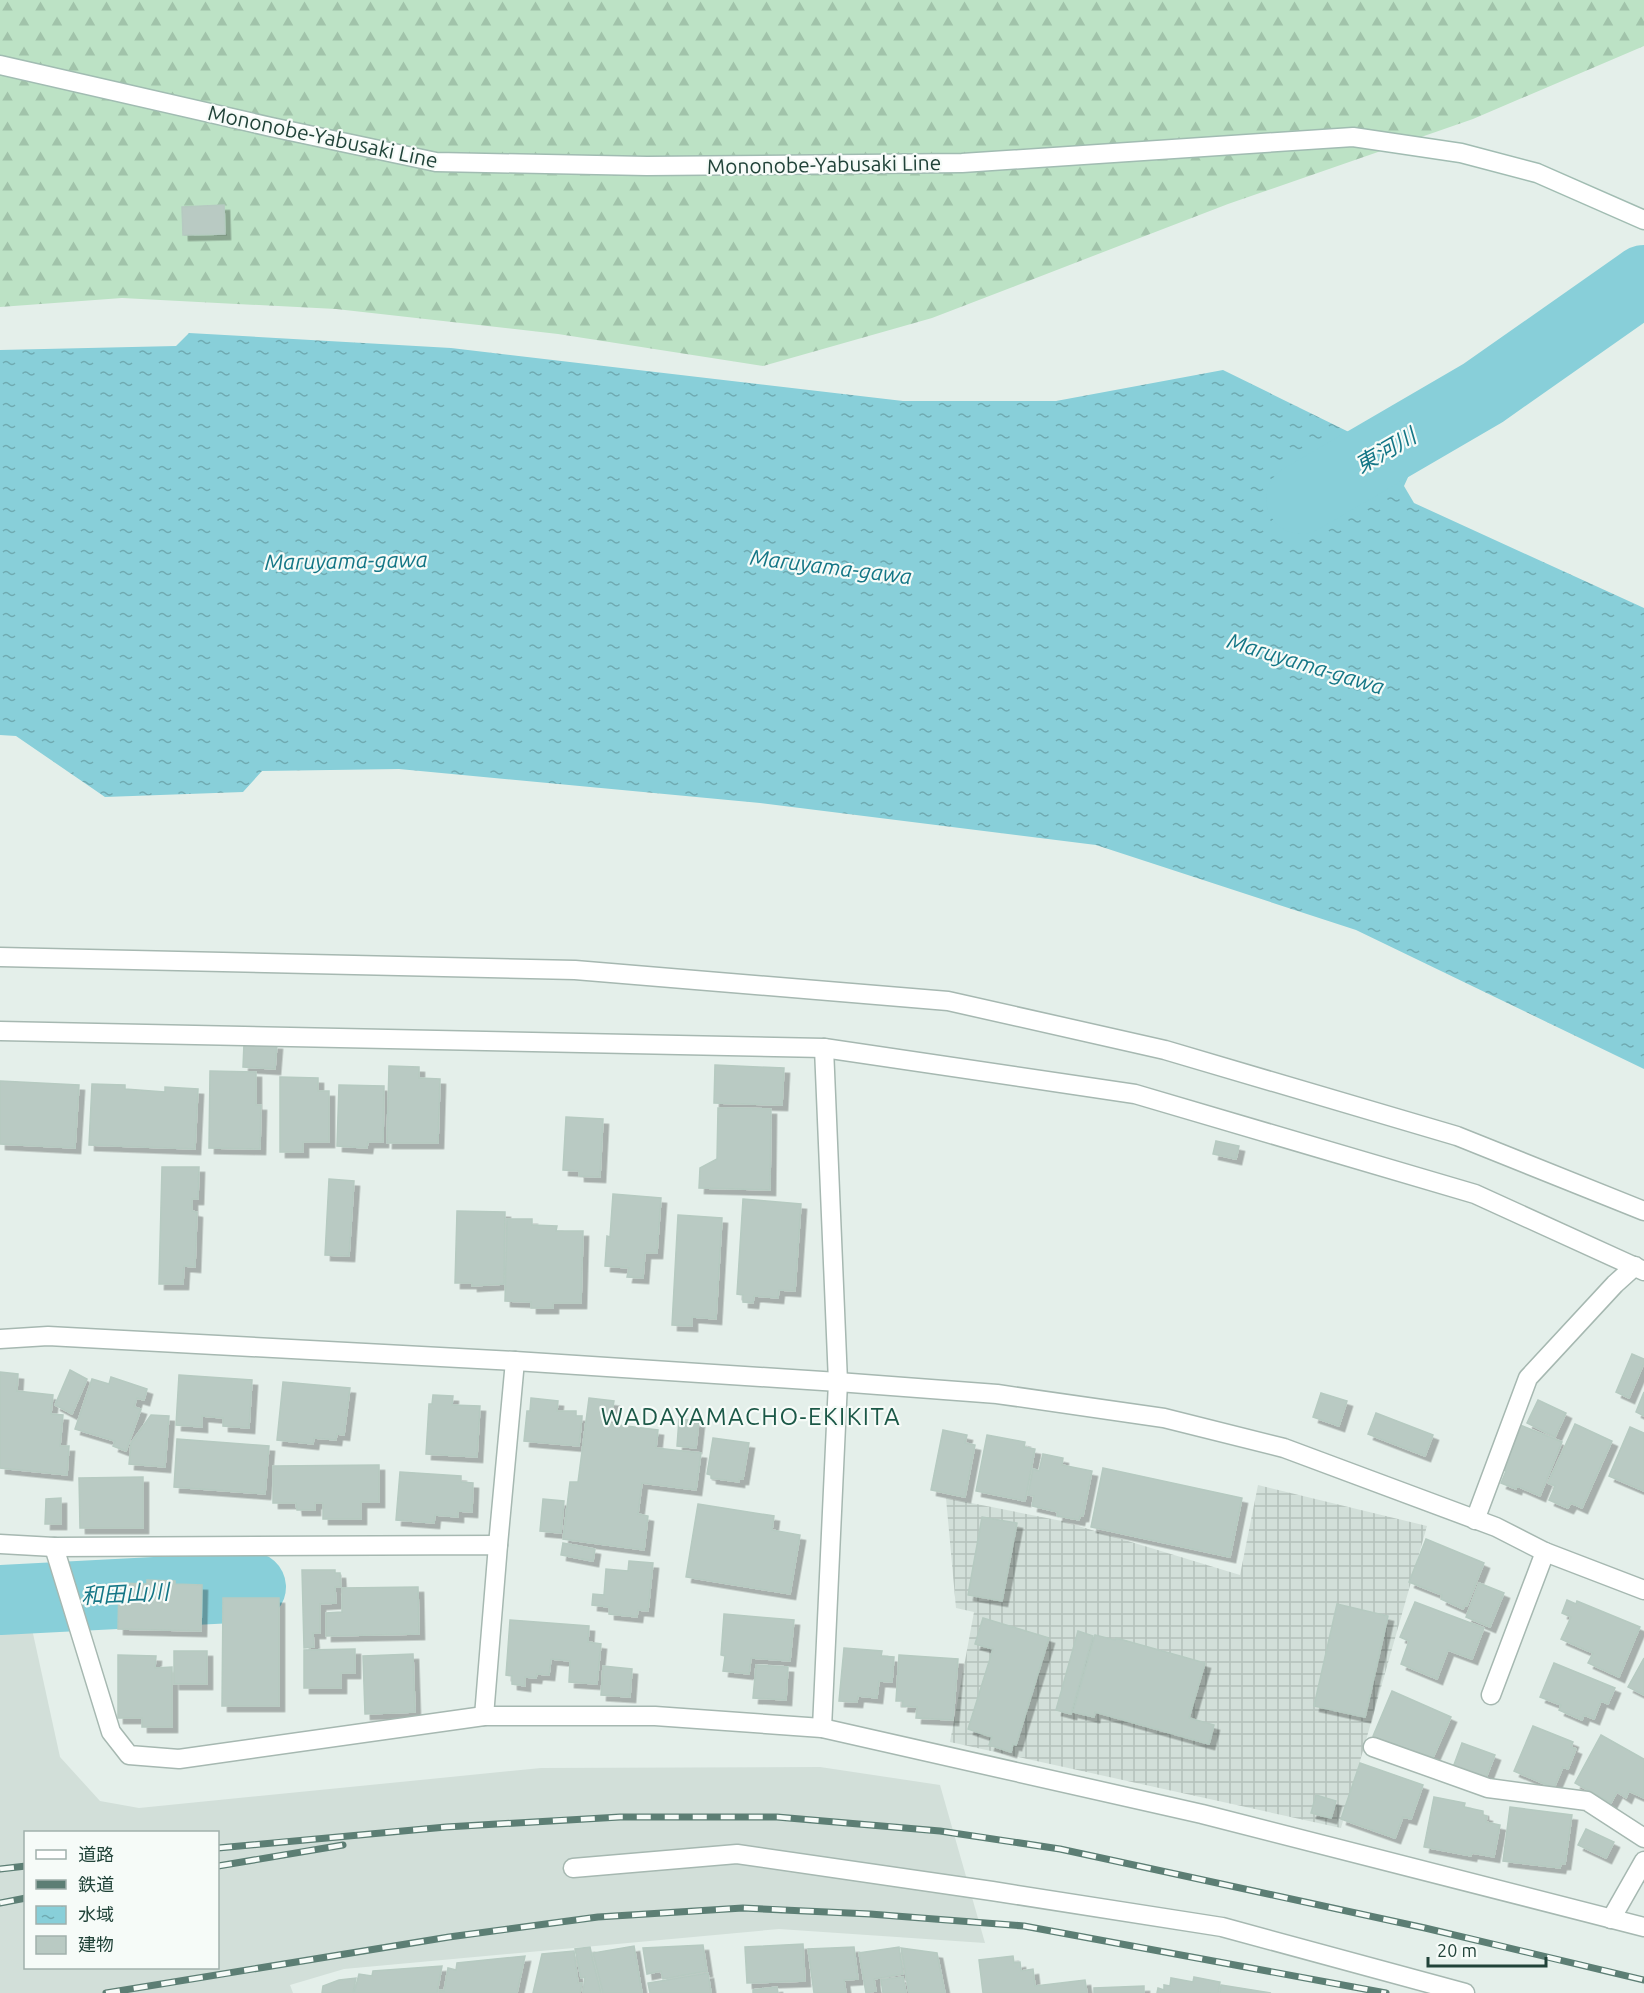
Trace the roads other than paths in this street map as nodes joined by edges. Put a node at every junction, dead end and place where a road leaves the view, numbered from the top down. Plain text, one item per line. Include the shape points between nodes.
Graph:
1 (0, 65) edge
2 (1644, 220) edge
3 (0, 957) edge
4 (0, 1030) edge
5 (824, 1048) junction
6 (1644, 1211) edge
7 (1640, 1268) edge
8 (0, 1339) edge
9 (515, 1360) junction
10 (838, 1382) junction
11 (1475, 1520) junction
12 (0, 1544) edge
13 (498, 1545) junction
14 (54, 1547) junction
15 (1545, 1552) junction
16 (1644, 1590) edge
17 (1491, 1695) dead end
18 (484, 1716) junction
19 (822, 1728) junction
20 (1373, 1747) dead end
21 (1644, 1838) edge
22 (1644, 1861) edge
23 (573, 1868) dead end
24 (1611, 1919) junction
25 (1644, 1927) edge
26 (1465, 1993) edge

1 - 2 street, Mononobe-Yabusaki Line via 436,162 647,166 962,163 1353,137 1461,153 1536,172
3 - 6 street via 575,970 948,1001 1165,1050 1446,1133
4 - 5 street
5 - 7 street via 1135,1094 1475,1194
5 - 10 street
7 - 11 street via 1615,1284 1528,1378
8 - 9 street via 48,1336
9 - 10 street
9 - 13 street
10 - 11 street via 997,1394 1164,1418 1284,1448
10 - 19 street
11 - 15 street
12 - 14 street
13 - 14 street
13 - 18 street
14 - 18 street via 111,1732 129,1755 179,1759
15 - 16 street
15 - 17 street
18 - 19 street via 655,1716
19 - 24 street via 1203,1814
20 - 21 street via 1488,1788 1587,1801
22 - 24 street
23 - 26 street via 738,1854 1221,1928
24 - 25 street

